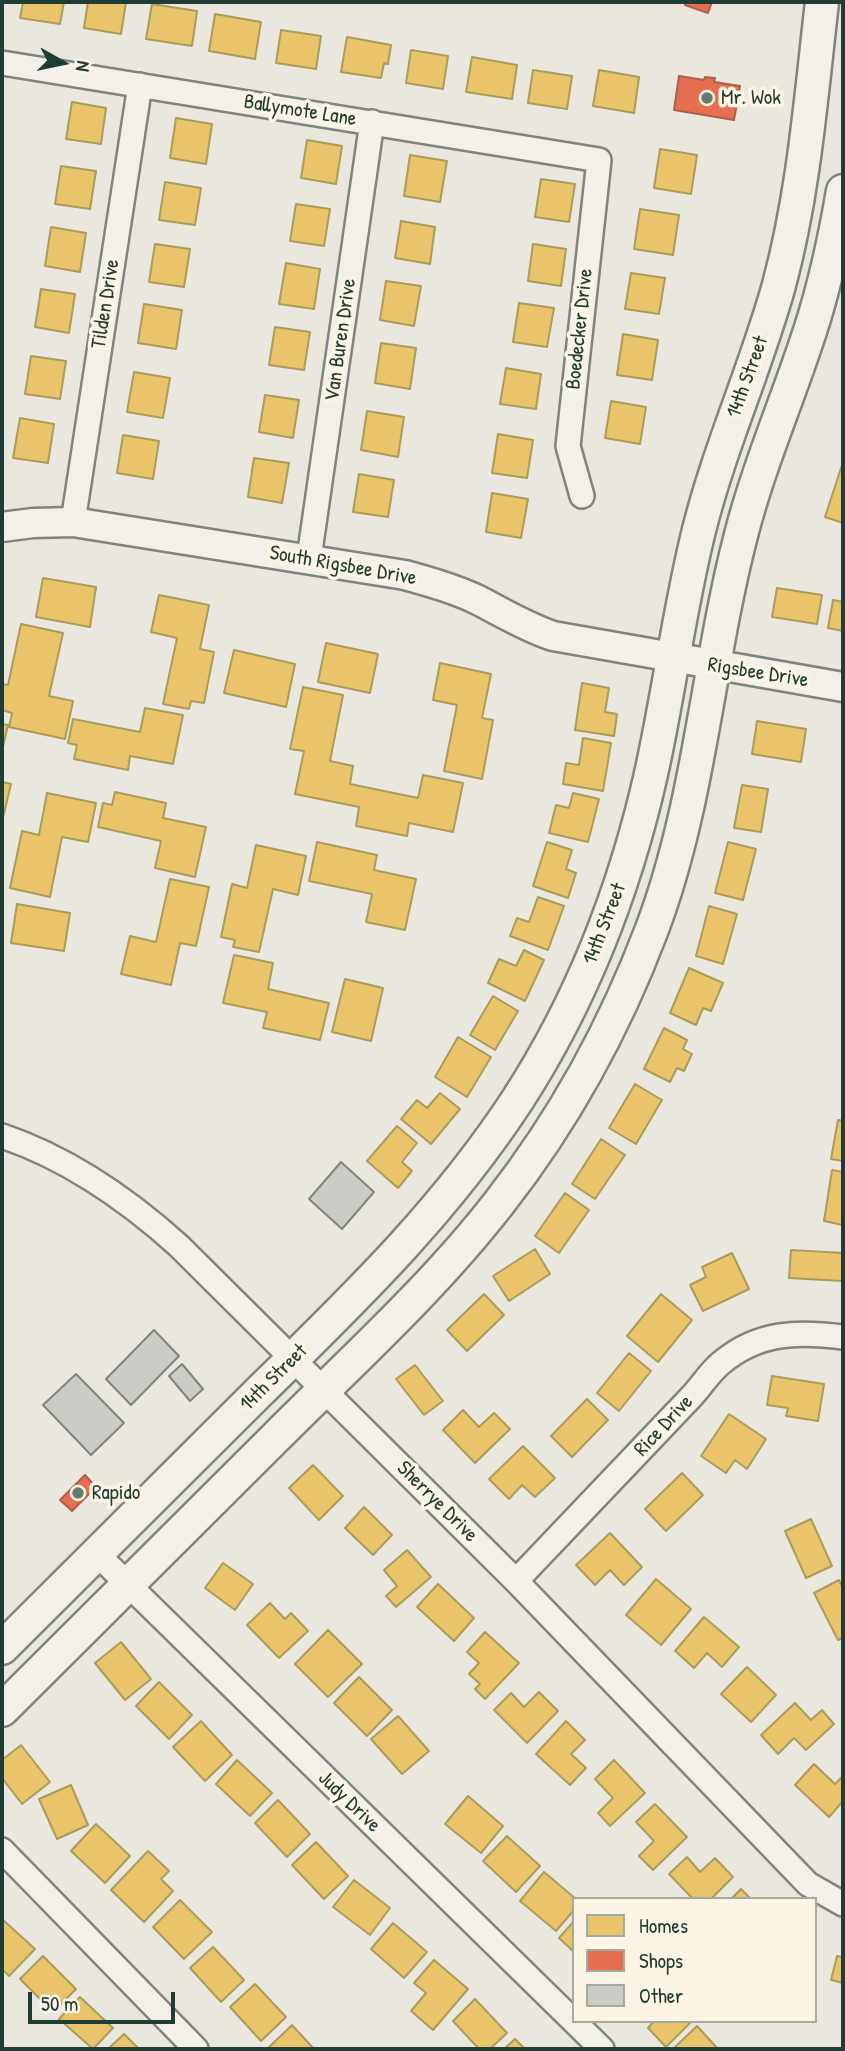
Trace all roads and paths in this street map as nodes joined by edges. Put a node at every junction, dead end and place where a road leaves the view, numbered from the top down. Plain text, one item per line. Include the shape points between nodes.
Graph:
1 (822, 2) edge
2 (2, 64) edge
3 (139, 85) junction
4 (373, 122) junction
5 (599, 160) joint
6 (843, 191) edge
7 (779, 286) junction
8 (820, 298) junction
9 (582, 496) dead end
10 (73, 522) junction
11 (2, 527) edge
12 (309, 558) junction
13 (673, 658) junction
14 (715, 666) junction
15 (843, 687) edge
16 (2, 1136) edge
17 (843, 1337) edge
18 (293, 1359) junction
19 (323, 1390) junction
20 (97, 1554) junction
21 (516, 1581) junction
22 (127, 1585) junction
23 (2, 1648) edge
24 (2, 1710) edge
25 (2, 1850) edge
26 (843, 1904) edge
27 (572, 2020) edge
28 (575, 2023) edge
29 (196, 2049) edge
30 (602, 2049) edge

1 - 7 main road, 14th Street via 800,186
2 - 3 street, Ballymote Lane
3 - 4 street, Ballymote Lane
3 - 10 street, Tilden Drive
4 - 5 street, Ballymote Lane
4 - 12 street, Van Buren Drive
5 - 9 street, Boedecker Drive via 568,446
6 - 8 main road, 14th Street
7 - 8 main road
7 - 13 main road, 14th Street via 710,490
8 - 14 main road, 14th Street via 752,498 730,581
10 - 11 street, South Rigsbee Drive
10 - 12 street, South Rigsbee Drive
12 - 13 street, South Rigsbee Drive via 432,582 553,636
13 - 14 street, Rigsbee Drive
13 - 18 main road, 14th Street via 650,779 622,881 554,1040 515,1104 442,1203
14 - 15 street, Rigsbee Drive
14 - 19 main road, 14th Street via 684,825 664,894 625,994 594,1056 539,1148 498,1205 427,1286
16 - 18 street, Sherrye Drive via 47,1155 149,1219
17 - 21 street, Rice Drive via 808,1332 774,1335 734,1353
18 - 19 street, Sherrye Drive
18 - 20 main road, 14th Street
19 - 21 street, Sherrye Drive
19 - 22 main road, 14th Street
20 - 22 street, Judy Drive
20 - 23 main road, 14th Street
21 - 26 street, Sherrye Drive via 808,1884
22 - 24 main road, 14th Street
22 - 27 street, Judy Drive
25 - 29 street
28 - 30 street, Judy Drive

